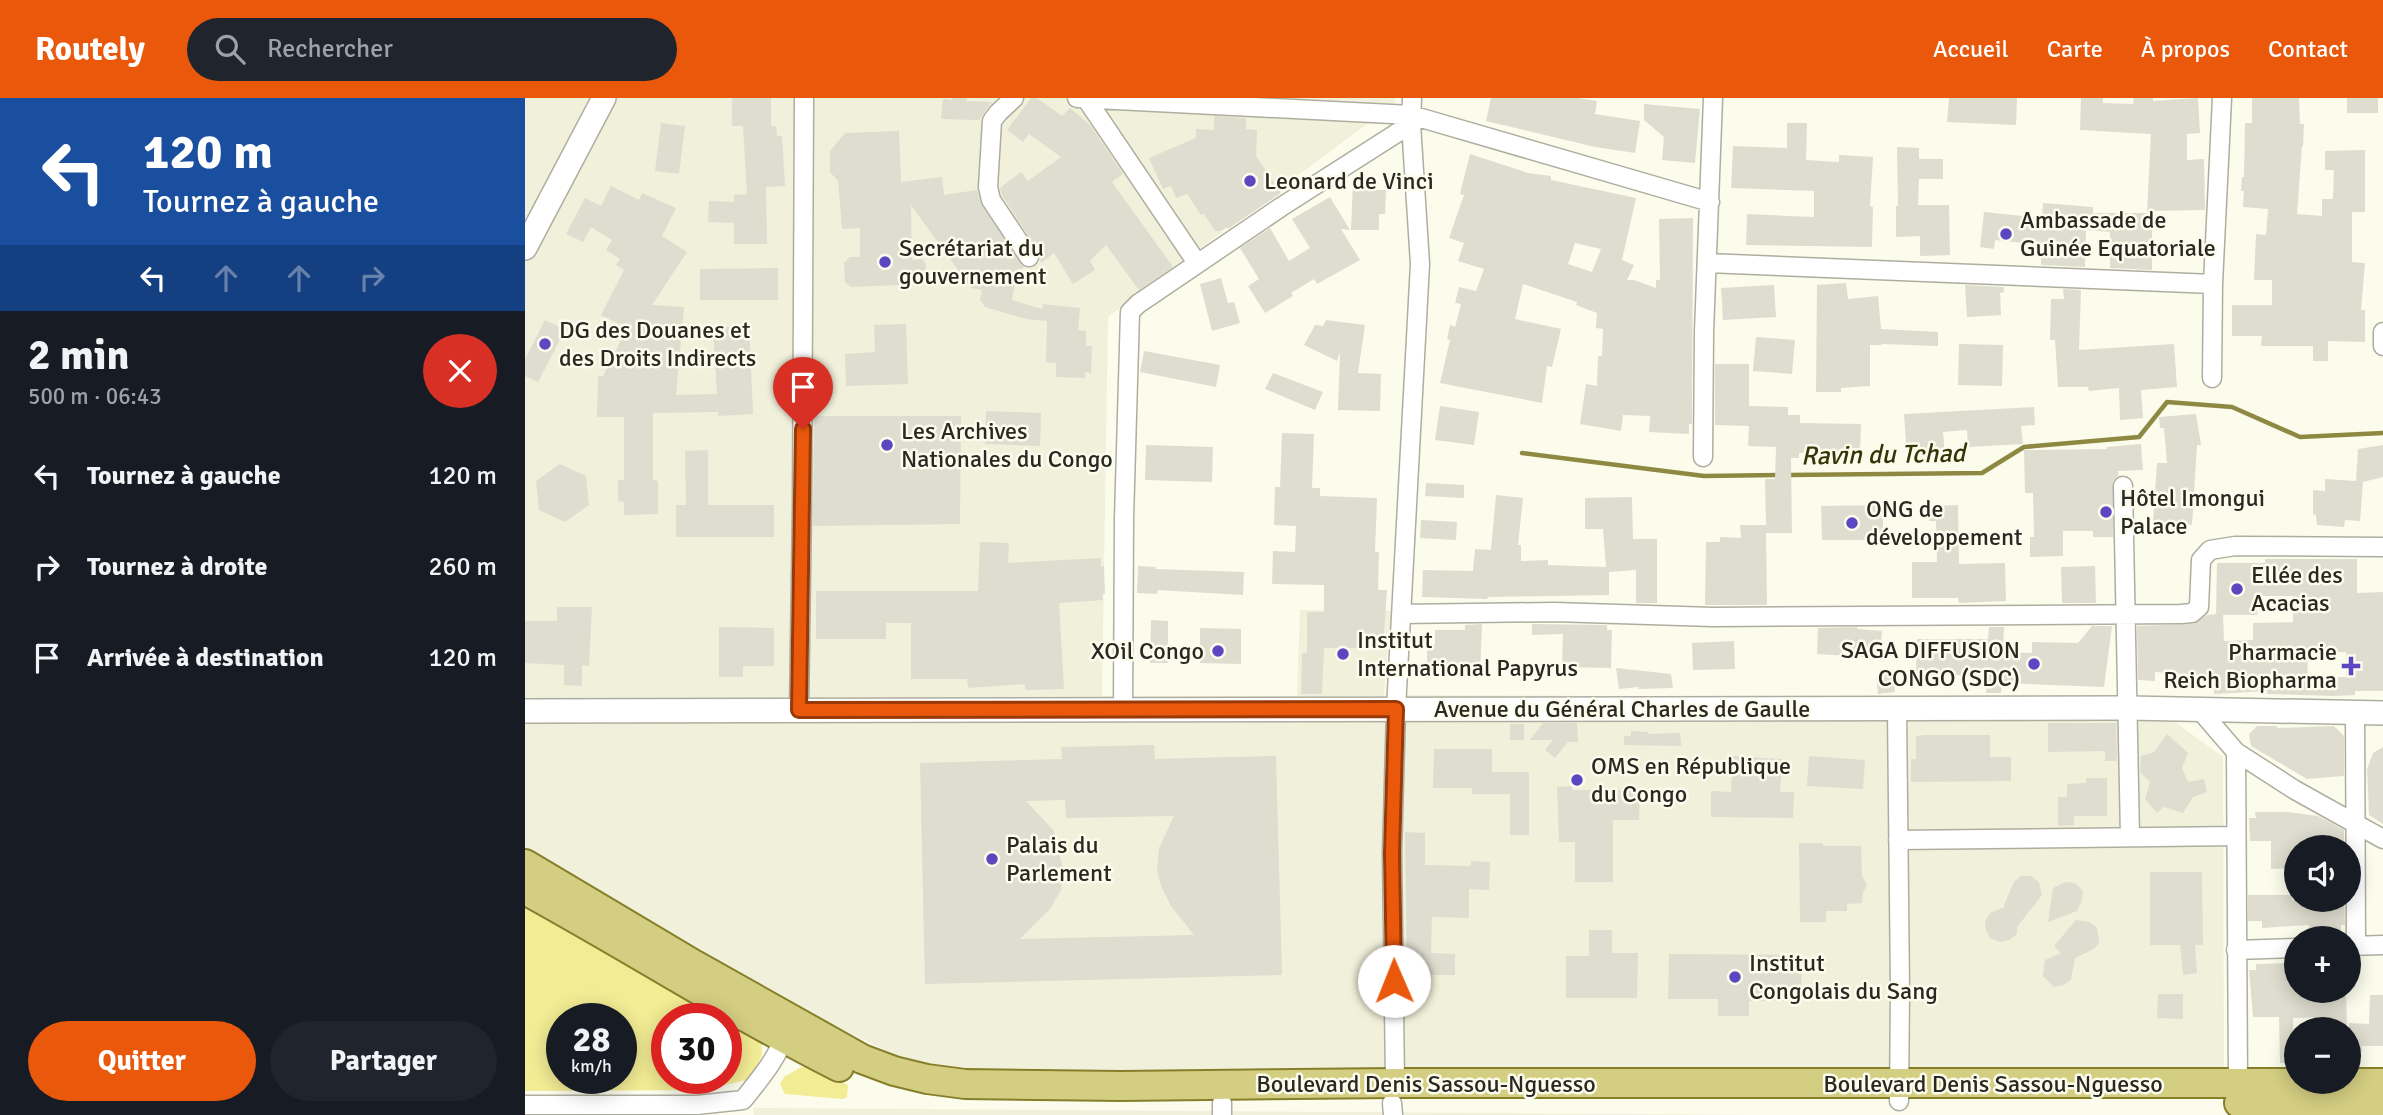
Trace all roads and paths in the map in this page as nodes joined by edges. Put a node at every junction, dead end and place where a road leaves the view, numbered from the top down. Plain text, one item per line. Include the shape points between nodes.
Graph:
1 (604, 98) edge
2 (804, 98) edge
3 (1014, 98) edge
4 (1713, 98) edge
5 (2222, 98) edge
6 (1082, 99) edge
7 (1411, 112) edge
8 (1710, 202) junction
9 (525, 248) edge
10 (1029, 257) dead end
11 (1196, 263) junction
12 (1707, 264) junction
13 (2213, 284) junction
14 (2383, 332) edge
15 (2383, 346) edge
16 (2213, 378) dead end
17 (1703, 457) dead end
18 (2123, 486) dead end
19 (2383, 547) edge
20 (1401, 614) junction
21 (2127, 614) junction
22 (1123, 708) junction
23 (2129, 708) junction
24 (1396, 709) junction
25 (1897, 709) junction
26 (2199, 709) junction
27 (799, 710) junction
28 (525, 711) edge
29 (2355, 712) junction
30 (2383, 713) edge
31 (2236, 752) junction
32 (2356, 825) junction
33 (2236, 836) junction
34 (2130, 837) junction
35 (2383, 839) edge
36 (1898, 840) junction
37 (525, 864) edge
38 (525, 890) edge
39 (2353, 926) edge
40 (2383, 945) edge
41 (2361, 946) edge
42 (2284, 948) edge
43 (2236, 950) junction
44 (786, 1028) junction
45 (2238, 1083) junction
46 (2383, 1083) edge
47 (1899, 1092) junction
48 (1394, 1100) edge
49 (525, 1105) edge
50 (2383, 1105) edge
51 (1222, 1109) edge

1 - 9 street
2 - 27 street
3 - 10 street via 992,121 989,187 997,212
4 - 8 street
5 - 13 street
6 - 7 street
6 - 11 street
7 - 8 street
7 - 11 street
7 - 20 street via 1420,264
8 - 12 street
11 - 22 street via 1138,304 1130,312 1128,324
12 - 13 street
12 - 17 street
13 - 16 street
14 - 15 street
18 - 21 street
19 - 21 street via 2221,547 2200,560 2197,610
20 - 21 street
20 - 24 street
21 - 23 street
22 - 24 street, Avenue du Général Charles de Gaulle
22 - 27 street, Avenue du Général Charles de Gaulle
23 - 25 street, Avenue du Général Charles de Gaulle
23 - 26 street, Avenue du Général Charles de Gaulle
23 - 34 street
24 - 25 street, Avenue du Général Charles de Gaulle
24 - 48 street
25 - 36 street
26 - 29 street, Avenue du Général Charles de Gaulle
26 - 31 street
27 - 28 street, Avenue du Général Charles de Gaulle
29 - 30 street, Avenue du Général Charles de Gaulle
29 - 32 street
31 - 32 street
31 - 33 street
32 - 35 street
32 - 39 street
33 - 34 street
33 - 43 street
34 - 36 street
36 - 47 street
37 - 44 main road, Boulevard Denis Sassou-Nguesso
38 - 44 main road, Boulevard Denis Sassou-Nguesso
40 - 41 street
42 - 43 street
43 - 45 street
44 - 48 main road, Boulevard Denis Sassou-Nguesso via 894,1071 965,1084 1121,1086
44 - 49 street via 764,1073 743,1100 697,1105
44 - 51 main road, Boulevard Denis Sassou-Nguesso via 857,1076 930,1098
45 - 46 main road, Boulevard Denis Sassou-Nguesso
45 - 47 main road, Boulevard Denis Sassou-Nguesso
47 - 48 main road, Boulevard Denis Sassou-Nguesso
47 - 50 main road, Boulevard Denis Sassou-Nguesso via 2099,1101
48 - 51 main road, Boulevard Denis Sassou-Nguesso

